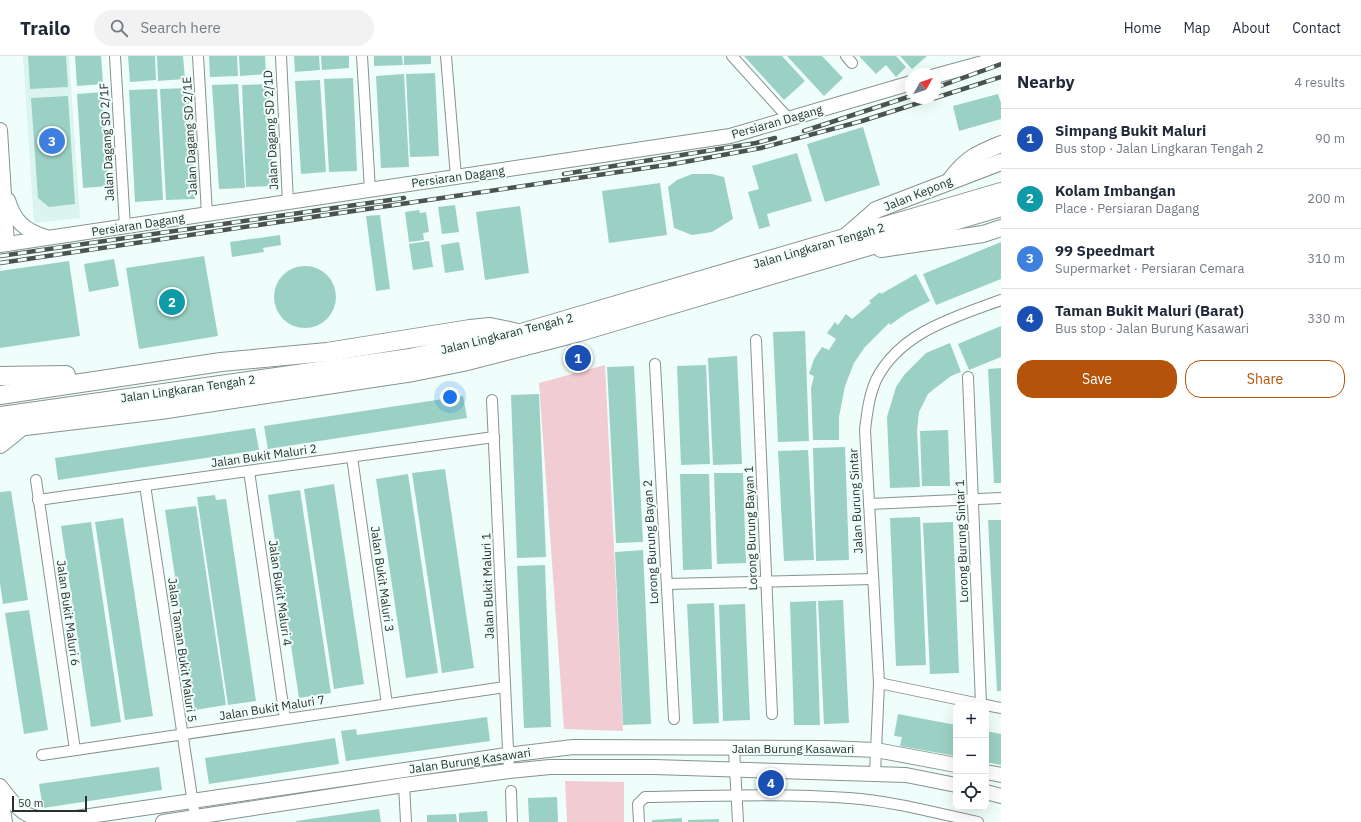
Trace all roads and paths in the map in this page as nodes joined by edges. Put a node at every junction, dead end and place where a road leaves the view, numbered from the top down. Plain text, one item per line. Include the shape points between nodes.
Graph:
1 (115, 56) edge
2 (198, 56) edge
3 (281, 56) edge
4 (362, 56) edge
5 (446, 56) edge
6 (732, 56) edge
7 (1001, 58) edge
8 (941, 74) edge
9 (905, 85) edge
10 (789, 119) junction
11 (0, 130) edge
12 (1001, 144) edge
13 (1001, 162) edge
14 (456, 177) junction
15 (950, 180) junction
16 (3, 186) junction
17 (370, 190) junction
18 (1001, 192) edge
19 (288, 203) junction
20 (1001, 207) edge
21 (207, 214) junction
22 (125, 227) junction
23 (1001, 228) edge
24 (49, 238) junction
25 (4, 245) edge
26 (845, 246) junction
27 (1001, 300) edge
28 (521, 333) junction
29 (756, 340) dead end
30 (655, 364) dead end
31 (140, 374) junction
32 (0, 376) edge
33 (968, 377) dead end
34 (0, 395) edge
35 (492, 400) dead end
36 (0, 416) edge
37 (21, 427) junction
38 (0, 429) edge
39 (494, 437) junction
40 (0, 444) edge
41 (352, 457) junction
42 (249, 471) junction
43 (36, 480) dead end
44 (145, 485) junction
45 (1001, 498) edge
46 (38, 500) junction
47 (973, 500) junction
48 (869, 504) junction
49 (873, 579) junction
50 (766, 582) junction
51 (667, 584) junction
52 (878, 683) junction
53 (505, 687) junction
54 (970, 702) edge
55 (984, 702) edge
56 (387, 704) junction
57 (989, 706) edge
58 (1001, 708) edge
59 (772, 714) dead end
60 (285, 719) junction
61 (674, 719) dead end
62 (182, 735) junction
63 (734, 749) junction
64 (75, 750) junction
65 (876, 750) junction
66 (42, 755) dead end
67 (507, 755) junction
68 (953, 764) edge
69 (735, 770) junction
70 (509, 771) junction
71 (989, 773) edge
72 (875, 774) junction
73 (1001, 775) edge
74 (953, 785) edge
75 (0, 786) edge
76 (404, 786) junction
77 (0, 792) edge
78 (511, 792) dead end
79 (989, 793) edge
80 (736, 796) junction
81 (1001, 796) edge
82 (192, 800) junction
83 (195, 817) junction
84 (6, 822) edge
85 (163, 822) edge
86 (406, 822) edge
87 (512, 822) edge
88 (639, 822) edge
89 (738, 822) edge
90 (978, 822) edge

1 - 22 street, Jalan Dagang SD 2/1F
2 - 21 street, Jalan Dagang SD 2/1E
3 - 19 street, Jalan Dagang SD 2/1D
4 - 17 street
5 - 14 street
6 - 10 street
7 - 8 street
9 - 10 street, Persiaran Dagang
10 - 14 street, Persiaran Dagang via 730,136
11 - 16 street
12 - 15 main road via 972,156
13 - 15 main road, Jalan Kepong
14 - 17 street, Persiaran Dagang
15 - 26 main road, Jalan Kepong via 876,210
16 - 24 street via 11,210 19,222 31,233
16 - 25 street
17 - 19 street, Persiaran Dagang
18 - 26 highway, Jalan Lingkaran Tengah 2
19 - 21 street, Persiaran Dagang
20 - 26 highway, Jalan Lingkaran Tengah 2
21 - 22 street, Persiaran Dagang
22 - 24 street, Persiaran Dagang
23 - 26 main road via 983,234
24 - 25 street, Persiaran Dagang
26 - 28 highway, Jalan Lingkaran Tengah 2
26 - 37 highway, Jalan Lingkaran Tengah 2 via 576,333 448,365 160,410
27 - 48 street, Jalan Burung Sintar via 955,317 914,338 902,346 883,368 872,392 865,430
28 - 31 highway via 490,327 470,328 327,352 221,362
28 - 36 highway, Jalan Lingkaran Tengah 2 via 410,358
29 - 50 street, Lorong Burung Bayan 1
30 - 51 street, Lorong Burung Bayan 2
31 - 32 highway
31 - 34 highway
33 - 47 street, Lorong Burung Sintar 1
35 - 39 street, Jalan Bukit Maluri 1
37 - 38 highway, Jalan Lingkaran Tengah 2
37 - 40 highway
39 - 41 street, Jalan Bukit Maluri 2
39 - 53 street, Jalan Bukit Maluri 1
41 - 42 street, Jalan Bukit Maluri 2
41 - 56 street, Jalan Bukit Maluri 3
42 - 44 street, Jalan Bukit Maluri 2
42 - 60 street, Jalan Bukit Maluri 4
43 - 46 street, Jalan Bukit Maluri 6
44 - 46 street, Jalan Bukit Maluri 2
44 - 62 street, Jalan Taman Bukit Maluri 5
45 - 47 street
46 - 64 street, Jalan Bukit Maluri 6
47 - 48 street
47 - 55 street, Lorong Burung Sintar 1
48 - 49 street, Jalan Burung Sintar
49 - 50 street
49 - 52 street, Jalan Burung Sintar
50 - 51 street
50 - 59 street, Lorong Burung Bayan 1
51 - 61 street, Lorong Burung Bayan 2
52 - 54 street
52 - 65 street, Jalan Burung Sintar
53 - 56 street, Jalan Bukit Maluri 7
53 - 67 street, Jalan Bukit Maluri 1
56 - 60 street, Jalan Bukit Maluri 7
57 - 58 street
60 - 62 street, Jalan Bukit Maluri 7
62 - 64 street, Jalan Bukit Maluri 7
62 - 82 street, Jalan Taman Bukit Maluri 5
63 - 65 street, Jalan Burung Kasawari
63 - 67 street, Jalan Burung Kasawari via 573,747
63 - 69 street
64 - 66 street, Jalan Bukit Maluri 7
65 - 68 street, Jalan Burung Kasawari
65 - 72 street, Jalan Burung Sintar
67 - 70 street, Jalan Bukit Maluri 1
67 - 82 street, Jalan Burung Kasawari
69 - 70 street, Jalan Burung Kasawari via 594,766
69 - 72 street, Jalan Burung Kasawari
69 - 80 street
70 - 76 street, Jalan Burung Kasawari
71 - 73 street
72 - 74 street, Jalan Burung Kasawari via 906,775
75 - 82 street, Jalan Burung Kasawari via 17,810 36,820 76,818
76 - 83 street, Jalan Burung Kasawari
76 - 86 street
77 - 84 street
78 - 87 street
79 - 81 street
80 - 88 street via 645,797 638,804
80 - 89 street
80 - 90 street via 850,798
82 - 83 street, Jalan Taman Bukit Maluri 5
83 - 85 street, Jalan Burung Kasawari

